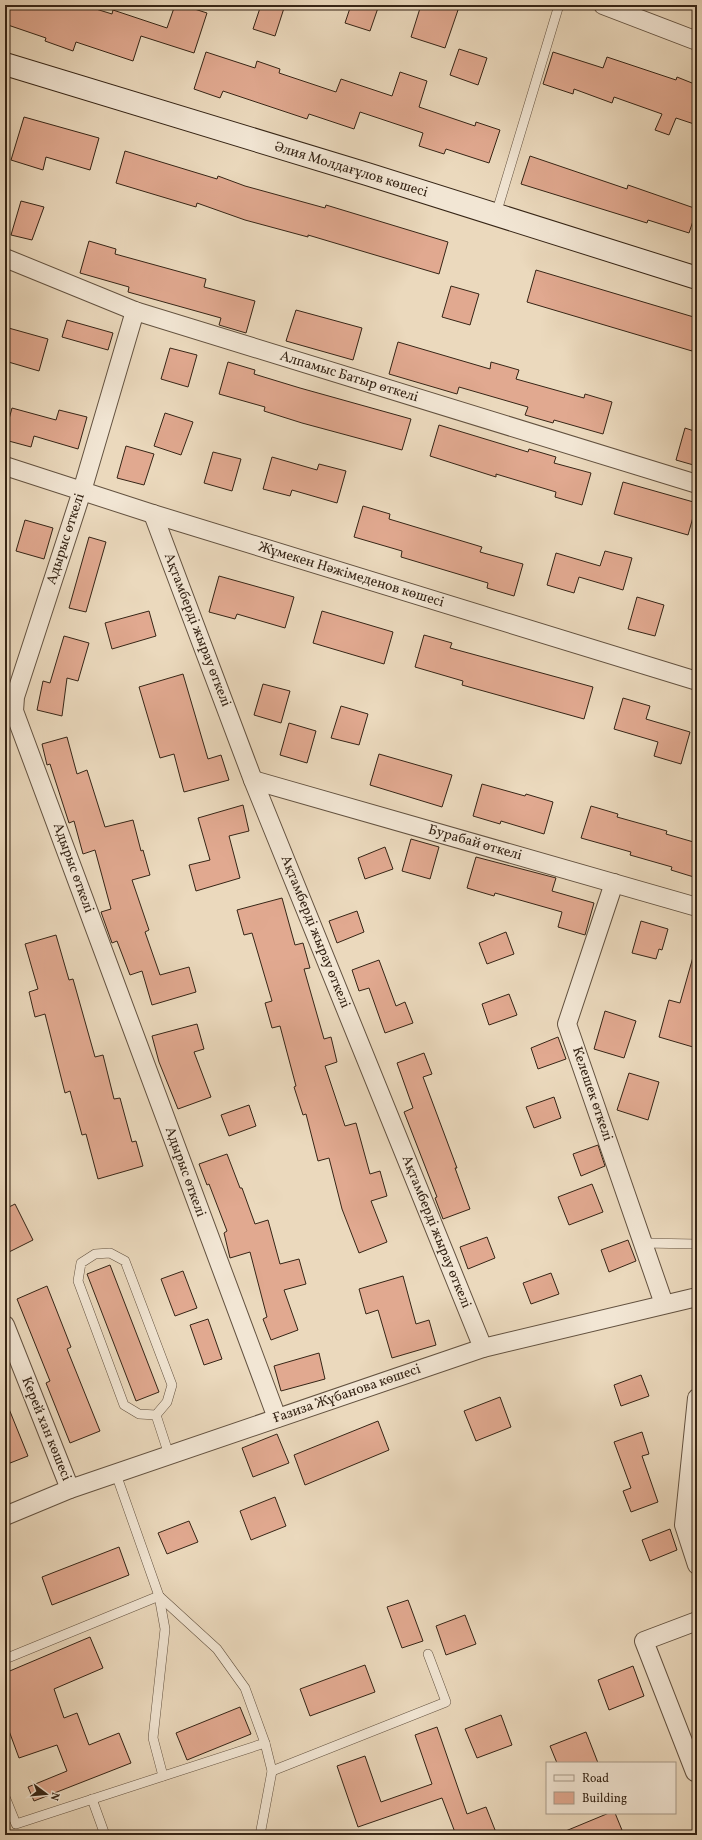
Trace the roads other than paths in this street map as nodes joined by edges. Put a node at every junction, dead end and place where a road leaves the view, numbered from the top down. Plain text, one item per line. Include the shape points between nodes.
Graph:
1 (559, 5) edge
2 (603, 5) edge
3 (697, 41) edge
4 (5, 64) edge
5 (496, 215) junction
6 (5, 258) edge
7 (697, 278) edge
8 (135, 311) junction
9 (5, 466) edge
10 (697, 484) edge
11 (82, 491) junction
12 (152, 514) junction
13 (697, 682) edge
14 (10, 695) edge
15 (253, 780) junction
16 (614, 883) junction
17 (697, 907) edge
18 (643, 1243) junction
19 (697, 1244) edge
20 (697, 1296) edge
21 (664, 1304) junction
22 (5, 1325) edge
23 (483, 1348) junction
24 (697, 1398) edge
25 (156, 1415) junction
26 (277, 1418) junction
27 (170, 1455) junction
28 (116, 1474) junction
29 (70, 1489) junction
30 (5, 1516) edge
31 (697, 1565) edge
32 (158, 1596) junction
33 (697, 1621) edge
34 (428, 1654) dead end
35 (5, 1659) edge
36 (265, 1743) junction
37 (272, 1771) junction
38 (695, 1772) dead end
39 (163, 1776) junction
40 (5, 1797) edge
41 (92, 1799) junction
42 (106, 1835) edge
43 (260, 1835) edge

1 - 5 lane
2 - 3 street
4 - 5 main road, Әлия Молдағұлов көшесі
5 - 7 main road, Әлия Молдағұлов көшесі
6 - 8 street, Алпамыс Батыр өткелі
8 - 10 street, Алпамыс Батыр өткелі
8 - 11 street, Адырыс өткелі
9 - 11 street, Жұмекен Нәжімеденов көшесі
11 - 12 street, Жұмекен Нәжімеденов көшесі
11 - 14 street, Адырыс өткелі
12 - 13 street, Жұмекен Нәжімеденов көшесі
12 - 15 street, Ақтамберді жырау өткелі
14 - 26 street, Адырыс өткелі
15 - 16 street, Бурабай өткелі
15 - 23 street, Ақтамберді жырау өткелі
16 - 17 street, Бурабай өткелі
16 - 18 street, Келешек өткелі via 568,1024
18 - 19 lane
18 - 21 street, Келешек өткелі
20 - 21 street, Ғазиза Жұбанова көшесі
21 - 23 street, Ғазиза Жұбанова көшесі
22 - 29 street, Керей хан көшесі
23 - 26 street, Ғазиза Жұбанова көшесі
24 - 31 street via 684,1525
25 - 25 lane via 167,1402 172,1385 128,1268 125,1261 110,1253 95,1254 81,1264 78,1280 124,1405 139,1414
25 - 27 lane
26 - 27 street, Ғазиза Жұбанова көшесі
27 - 28 street, Ғазиза Жұбанова көшесі
28 - 29 street, Ғазиза Жұбанова көшесі
28 - 32 lane
29 - 30 street, Ғазиза Жұбанова көшесі
32 - 35 lane
32 - 36 lane via 217,1649 231,1668 245,1688
32 - 39 lane via 165,1629 153,1738
33 - 38 street via 644,1641
34 - 37 lane via 446,1702
36 - 37 lane
36 - 39 lane
37 - 43 lane
39 - 41 lane
40 - 41 lane via 16,1824
41 - 42 lane

